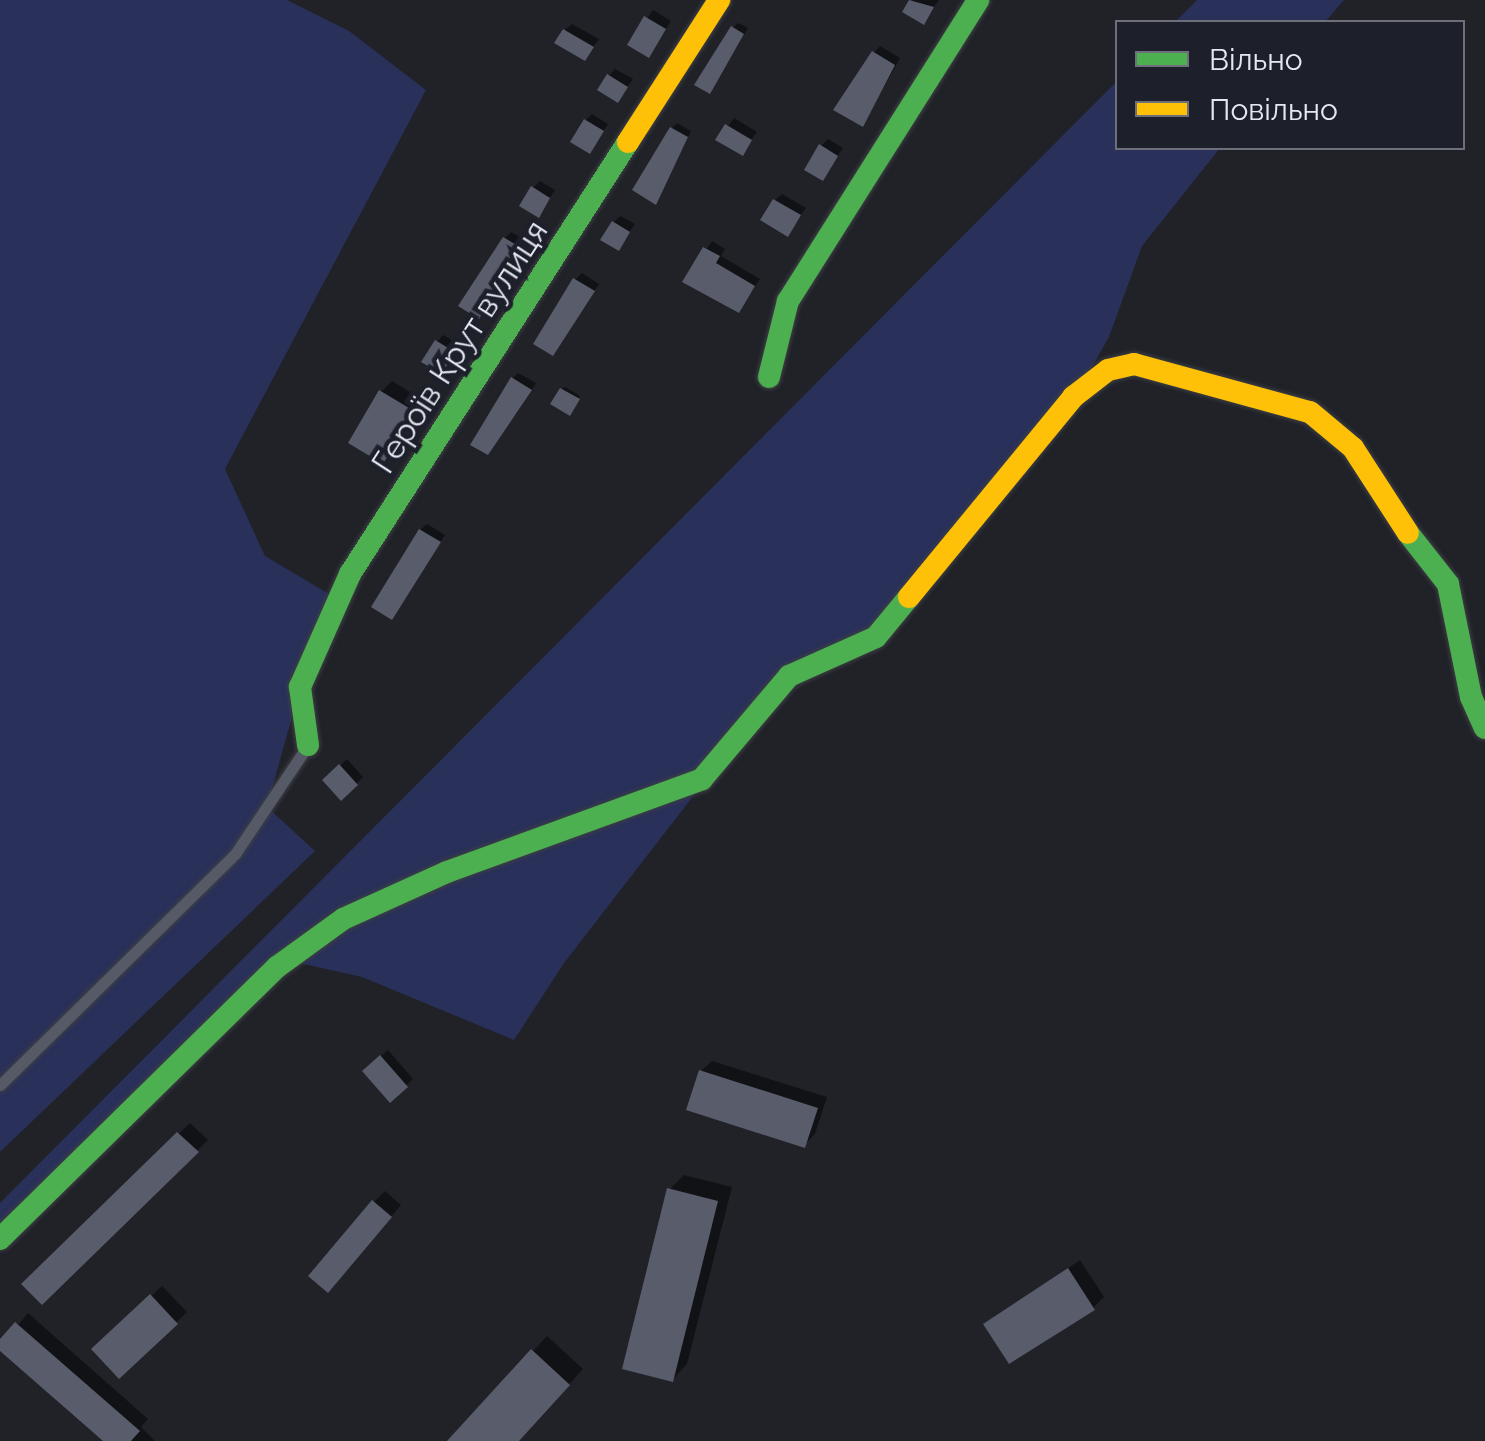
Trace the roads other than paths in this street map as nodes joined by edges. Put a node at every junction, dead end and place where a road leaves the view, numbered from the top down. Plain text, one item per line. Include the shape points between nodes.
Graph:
1 (719, 0) edge
2 (978, 0) edge
3 (769, 377) dead end
4 (1485, 728) edge
5 (308, 745) joint
6 (0, 1085) edge
7 (0, 1239) edge

1 - 5 street, Героїв Крут вулиця via 350,574 300,688
2 - 3 street via 788,301
4 - 7 street via 1471,697 1448,584 1381,499 1352,448 1310,412 1251,391 1134,364 1108,370 1073,396 876,637 789,676 702,779 447,872 343,919 276,968
5 - 6 lane via 236,854

